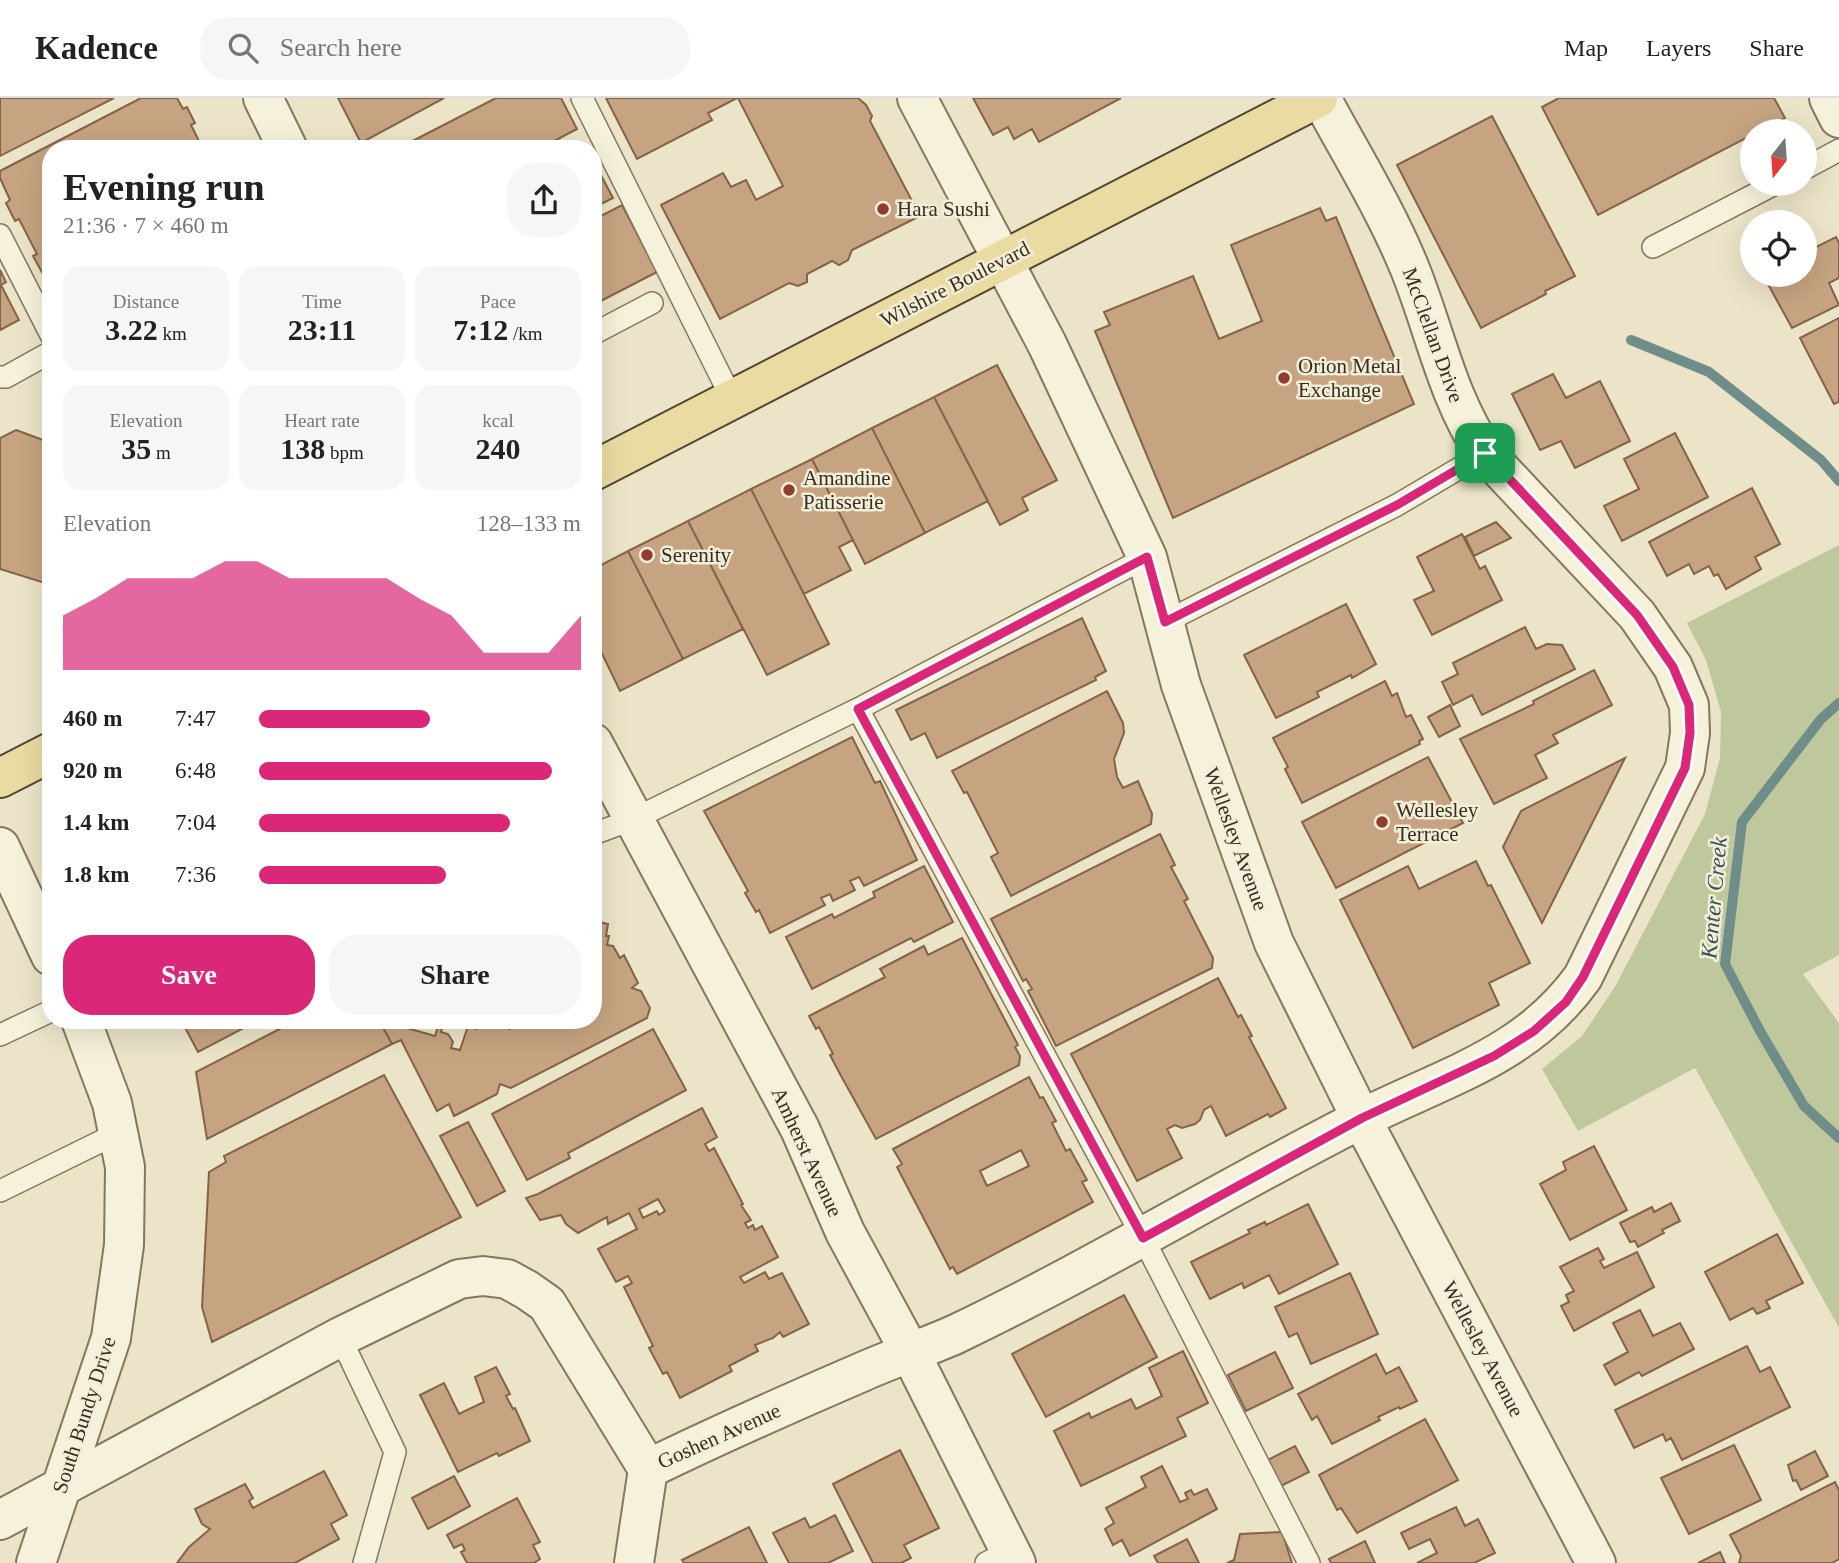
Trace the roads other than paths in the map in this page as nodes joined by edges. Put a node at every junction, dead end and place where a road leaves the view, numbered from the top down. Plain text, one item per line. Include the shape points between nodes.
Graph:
1 (263, 98) edge
2 (582, 98) edge
3 (918, 98) edge
4 (1319, 98) edge
5 (1829, 98) edge
6 (1839, 118) edge
7 (284, 140) edge
8 (1839, 150) edge
9 (1817, 162) edge
10 (1752, 196) edge
11 (0, 235) edge
12 (1653, 247) dead end
13 (1003, 259) junction
14 (652, 303) dead end
15 (42, 317) edge
16 (602, 329) edge
17 (42, 358) edge
18 (2, 383) edge
19 (732, 399) junction
20 (1485, 453) junction
21 (602, 466) edge
22 (1147, 557) junction
23 (1165, 622) junction
24 (858, 709) junction
25 (42, 757) edge
26 (602, 760) edge
27 (0, 778) edge
28 (634, 819) junction
29 (602, 831) edge
30 (0, 847) edge
31 (42, 937) edge
32 (42, 1014) edge
33 (84, 1029) edge
34 (0, 1035) edge
35 (1362, 1118) junction
36 (118, 1133) junction
37 (0, 1191) edge
38 (1143, 1238) junction
39 (340, 1337) junction
40 (910, 1352) junction
41 (648, 1469) junction
42 (62, 1486) junction
43 (0, 1520) edge
44 (1004, 1559) edge
45 (36, 1563) edge
46 (364, 1563) edge
47 (634, 1563) edge
48 (1309, 1563) edge
49 (1596, 1563) edge

1 - 7 street
2 - 19 lane
3 - 13 street, Wellesley Avenue
4 - 13 main road, Wilshire Boulevard
4 - 20 street, McClellan Drive via 1410,270 1459,407
5 - 6 street
8 - 9 lane
10 - 12 lane
11 - 15 lane
13 - 19 main road, Wilshire Boulevard
13 - 22 street, Wellesley Avenue
14 - 16 lane
17 - 18 lane
19 - 21 main road, Wilshire Boulevard
20 - 23 lane via 1397,505
20 - 35 street, McClellan Drive via 1637,615 1673,667 1689,705 1685,768 1583,977 1566,1002 1534,1031 1494,1056
22 - 23 street, Wellesley Avenue
22 - 24 lane
23 - 35 street, Wellesley Avenue via 1181,685 1274,943
24 - 28 lane
24 - 38 lane
25 - 27 main road
26 - 28 street, Amherst Avenue
28 - 29 lane
28 - 40 street, Amherst Avenue via 800,1129 845,1232
30 - 31 street
32 - 34 lane
33 - 36 street, South Bundy Drive via 112,1103
35 - 38 street, Goshen Avenue
35 - 49 street, Wellesley Avenue
36 - 37 lane
36 - 42 street, South Bundy Drive via 125,1167 124,1245 111,1338
38 - 40 street, Goshen Avenue via 954,1335
38 - 48 lane
39 - 41 street, Goshen Avenue via 459,1279 507,1279 547,1304
39 - 42 street, Goshen Avenue
39 - 46 lane via 395,1452
40 - 41 street, Goshen Avenue
40 - 44 street, Amherst Avenue
41 - 47 street
42 - 43 street, Goshen Avenue
42 - 45 street, South Bundy Drive

